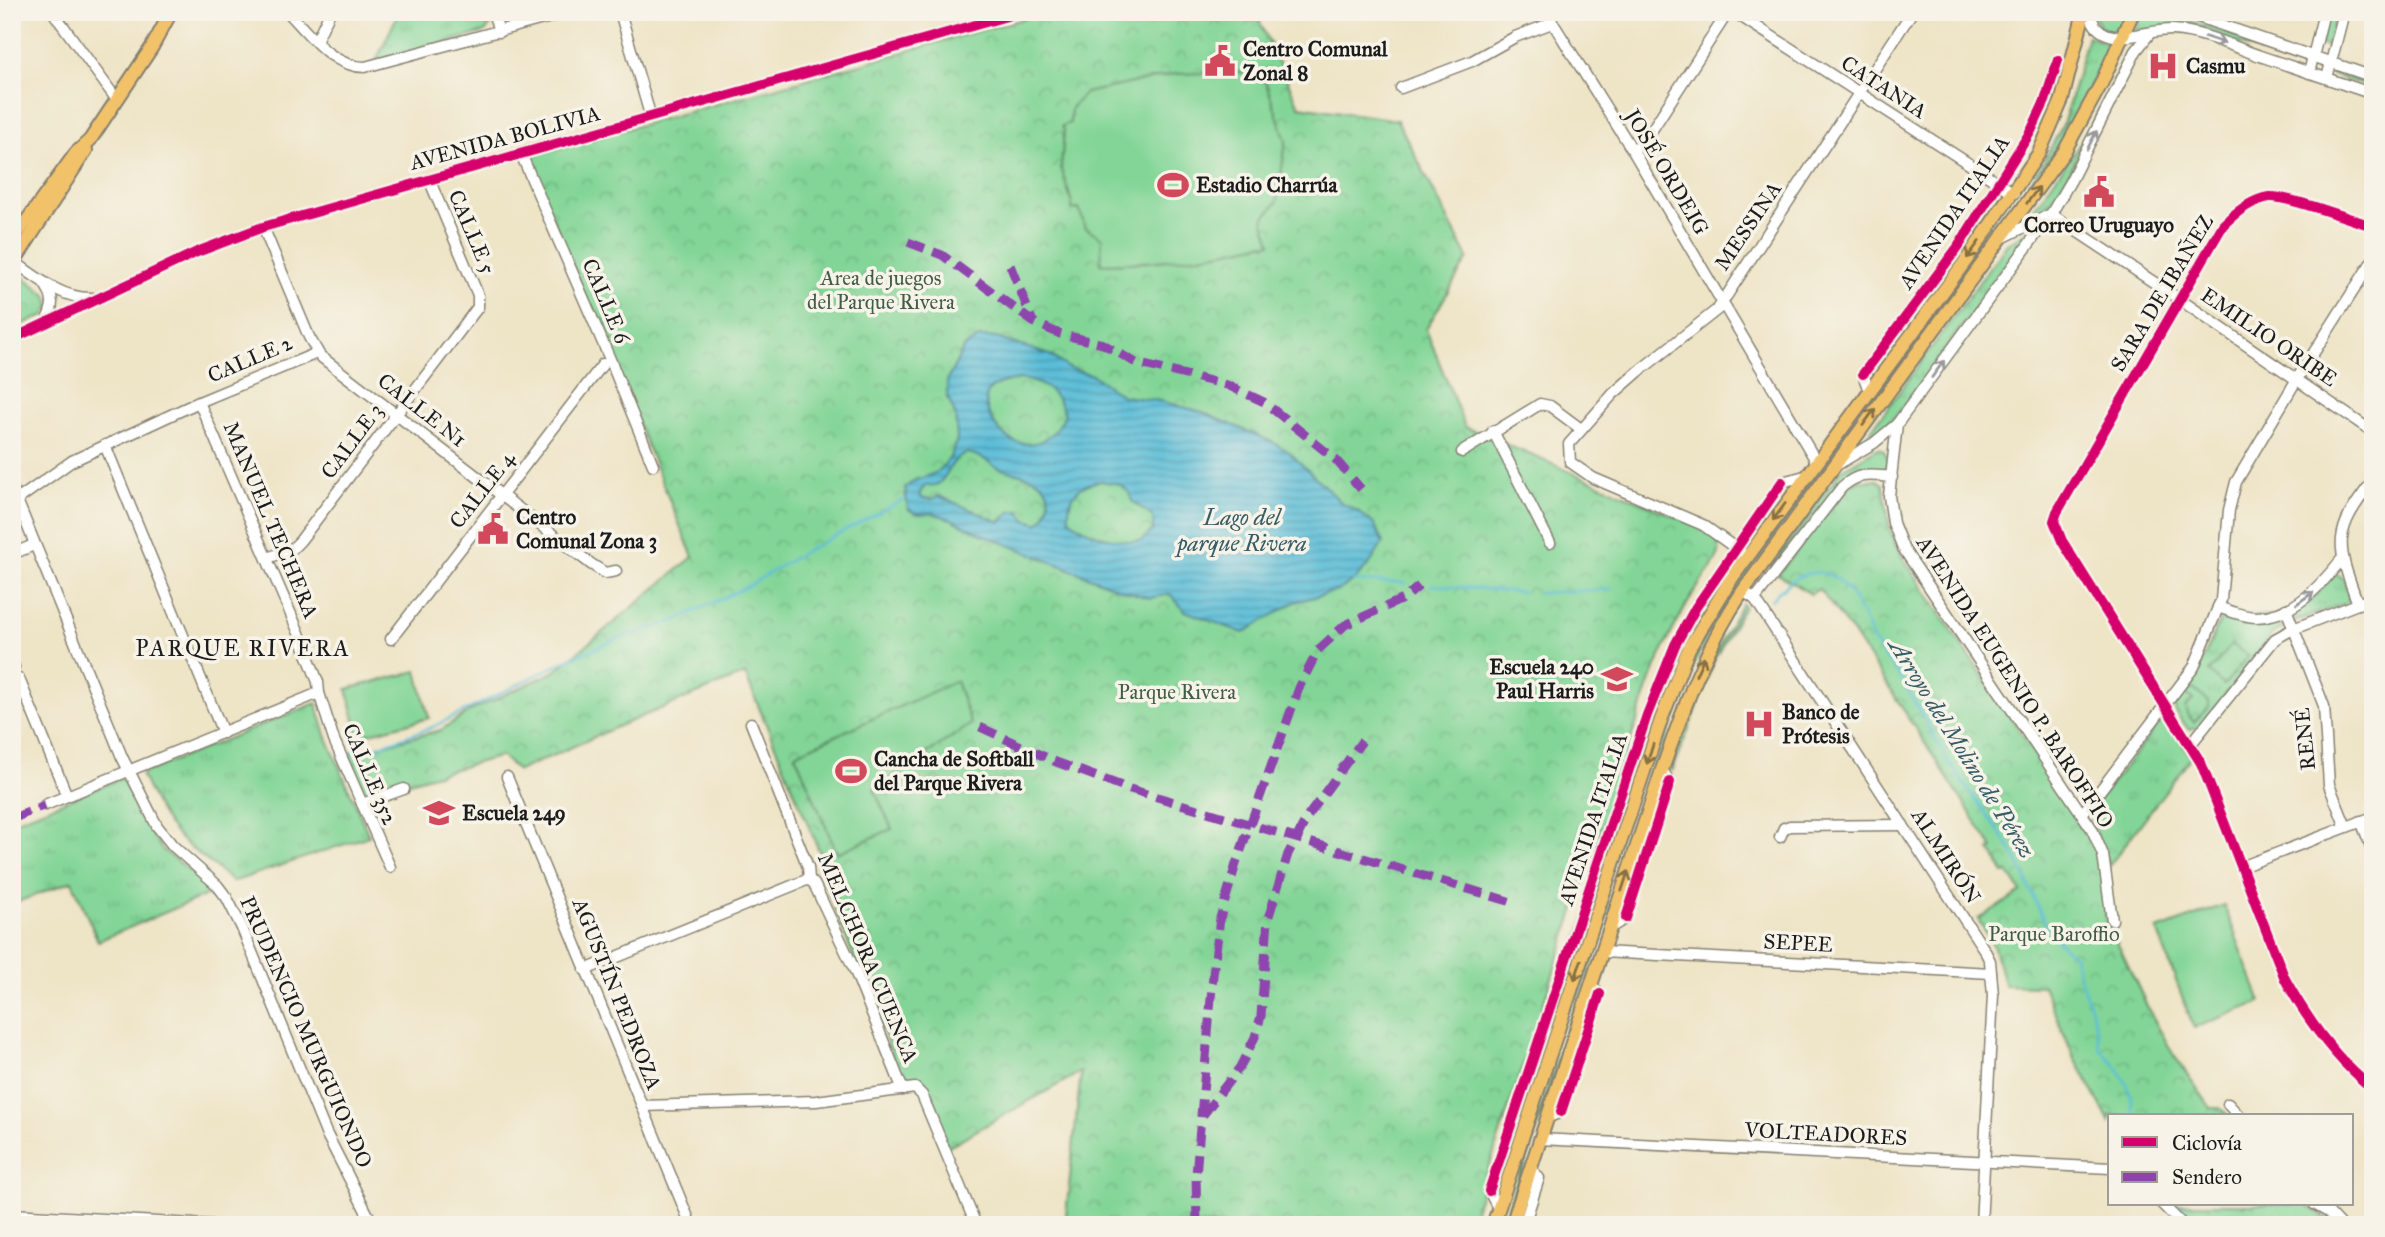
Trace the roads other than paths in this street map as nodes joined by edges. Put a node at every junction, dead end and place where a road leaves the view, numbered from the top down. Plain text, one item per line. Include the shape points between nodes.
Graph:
1 (53, 12) edge
2 (171, 12) edge
3 (288, 12) edge
4 (330, 12) edge
5 (493, 12) edge
6 (569, 12) edge
7 (620, 12) edge
8 (1021, 12) edge
9 (1546, 12) edge
10 (1728, 12) edge
11 (1734, 12) edge
12 (1912, 12) edge
13 (2086, 12) edge
14 (2133, 12) edge
15 (2184, 12) edge
16 (2323, 12) edge
17 (2344, 12) edge
18 (1552, 23) junction
19 (499, 32) junction
20 (2150, 33) junction
21 (2124, 37) junction
22 (316, 41) junction
23 (2313, 56) junction
24 (2058, 60) dead end
25 (2331, 61) junction
26 (2309, 73) junction
27 (2373, 77) edge
28 (2327, 78) junction
29 (1401, 88) dead end
30 (1859, 94) junction
31 (2373, 94) edge
32 (117, 100) junction
33 (651, 118) junction
34 (90, 140) junction
35 (1633, 151) junction
36 (521, 155) junction
37 (429, 179) junction
38 (1999, 182) junction
39 (2014, 193) junction
40 (2051, 214) junction
41 (2373, 226) edge
42 (263, 227) junction
43 (2000, 239) junction
44 (12, 241) edge
45 (2373, 260) edge
46 (13, 262) edge
47 (44, 282) junction
48 (98, 298) junction
49 (2179, 299) junction
50 (479, 300) joint
51 (1722, 302) junction
52 (45, 324) junction
53 (13, 339) edge
54 (317, 353) junction
55 (603, 365) dead end
56 (2297, 379) junction
57 (1868, 391) junction
58 (199, 402) junction
59 (397, 415) junction
60 (1898, 424) junction
61 (1581, 429) junction
62 (1493, 431) junction
63 (2373, 432) edge
64 (1874, 443) junction
65 (104, 445) junction
66 (1462, 452) dead end
67 (1816, 461) junction
68 (1893, 464) junction
69 (653, 465) dead end
70 (1831, 469) junction
71 (1805, 477) junction
72 (1892, 477) junction
73 (2373, 481) edge
74 (12, 488) edge
75 (502, 495) junction
76 (17, 500) junction
77 (1550, 543) dead end
78 (34, 545) junction
79 (1736, 548) junction
80 (12, 554) edge
81 (1747, 557) junction
82 (268, 558) junction
83 (2342, 559) junction
84 (616, 570) dead end
85 (1743, 591) junction
86 (2373, 598) edge
87 (1755, 599) junction
88 (2358, 604) junction
89 (2218, 607) junction
90 (2286, 609) junction
91 (2293, 629) junction
92 (391, 639) dead end
93 (19, 679) dead end
94 (319, 693) junction
95 (2165, 706) junction
96 (751, 723) dead end
97 (223, 733) junction
98 (2191, 744) junction
99 (129, 771) junction
100 (507, 777) dead end
101 (404, 789) dead end
102 (67, 796) junction
103 (362, 804) junction
104 (45, 805) dead end
105 (2083, 813) junction
106 (2373, 817) edge
107 (1612, 821) junction
108 (2361, 821) junction
109 (1627, 825) junction
110 (1903, 825) junction
111 (2346, 827) junction
112 (1780, 837) dead end
113 (2373, 851) edge
114 (390, 867) dead end
115 (2241, 867) junction
116 (809, 879) junction
117 (2112, 920) dead end
118 (1602, 952) junction
119 (585, 970) junction
120 (1991, 972) junction
121 (2373, 1089) edge
122 (903, 1090) junction
123 (2228, 1104) dead end
124 (642, 1106) junction
125 (2237, 1114) edge
126 (1540, 1139) junction
127 (1984, 1161) junction
128 (2108, 1168) edge
129 (1531, 1169) junction
130 (2164, 1206) edge
131 (2318, 1206) edge
132 (1498, 1208) junction
133 (12, 1214) edge
134 (154, 1223) edge
135 (212, 1225) edge
136 (369, 1225) edge
137 (691, 1225) edge
138 (976, 1225) edge
139 (1493, 1225) edge
140 (1512, 1225) edge
141 (1524, 1225) edge
142 (1981, 1225) edge
143 (2183, 1225) edge
144 (2340, 1225) edge

1 - 32 street
2 - 32 main road
3 - 22 street
4 - 22 street
5 - 19 street
6 - 19 street
7 - 33 street
8 - 33 street, AVENIDA BOLIVIA
9 - 18 street, JOSÉ ORDEIG
10 - 35 street via 1648,136
11 - 30 street, CATANIA
12 - 30 street, MESSINA
13 - 21 street via 2102,33
13 - 39 main road, AVENIDA ITALIA via 2057,111 2039,153
14 - 21 main road
15 - 23 street
16 - 23 street
17 - 25 street
18 - 29 street
18 - 35 street, JOSÉ ORDEIG
19 - 22 street via 365,67 345,65
20 - 21 street
20 -> 26 street via 2170,30 2207,37
40 -> 20 street via 2136,51
43 -> 21 main road via 2064,152
23 - 25 street
23 - 26 street
24 - 38 street, AVENIDA ITALIA via 2040,111
25 - 27 street
25 - 28 street
26 - 28 street
28 - 31 street
30 - 38 street, CATANIA
30 - 51 street, MESSINA
32 - 34 main road
33 - 36 street, AVENIDA BOLIVIA
34 - 44 main road
34 - 46 main road via 83,158
35 - 51 street, JOSÉ ORDEIG
36 - 37 street, AVENIDA BOLIVIA
36 - 69 street, CALLE 6
37 - 42 street, AVENIDA BOLIVIA
37 - 50 street, CALLE 5
38 - 39 street, CATANIA
38 - 57 street, AVENIDA ITALIA via 1958,247 1863,374
39 -> 57 main road, AVENIDA ITALIA
40 - 43 street
40 - 49 street, EMILIO ORIBE
60 -> 40 street
41 - 49 street, SARA DE IBAÑEZ via 2286,199 2253,202 2222,225
42 - 48 street, AVENIDA BOLIVIA
42 - 54 street, CALLE N1
70 -> 43 main road
45 - 56 street
46 - 47 street
47 - 48 street via 71,296
47 - 52 street via 54,304
48 - 52 street, AVENIDA BOLIVIA
49 - 56 street, EMILIO ORIBE
49 - 95 street, SARA DE IBAÑEZ via 2053,522
50 - 59 street, CALLE 3 via 475,312
51 - 61 street, MESSINA via 1638,372
51 - 67 street, JOSÉ ORDEIG
52 - 53 street, AVENIDA BOLIVIA
54 - 58 street, CALLE 2
54 - 59 street, CALLE N1
55 - 75 street, CALLE 4
56 - 63 street, EMILIO ORIBE
56 - 89 street via 2236,482 2228,510
57 - 67 main road, AVENIDA ITALIA
58 - 65 street, CALLE 2
58 - 82 street, MANUEL TECHERA
59 - 75 street, CALLE N1
59 - 82 street, CALLE 3 via 298,544
60 - 64 street
60 - 68 street, AVENIDA EUGENIO P. BAROFFIO
61 - 62 street via 1550,406 1535,406
61 - 79 street via 1568,449 1576,467 1703,524
62 - 66 street
62 - 77 street
64 - 68 street via 1889,451
64 - 70 street
65 - 76 street, CALLE 2 via 72,461
65 - 97 street
67 - 71 main road, AVENIDA ITALIA
68 - 72 street, AVENIDA EUGENIO P. BAROFFIO
70 - 85 main road
71 - 79 street, AVENIDA ITALIA via 1782,482
71 -> 81 main road, AVENIDA ITALIA
72 - 87 street via 1853,478
72 - 105 street, AVENIDA EUGENIO P. BAROFFIO via 1890,510 1903,548
73 - 83 street via 2344,521
74 - 76 street, PRUDENCIO MURGUIONDO
75 - 84 street, CALLE N1 via 591,564 605,573
75 - 92 street, CALLE 4
76 - 78 street, PRUDENCIO MURGUIONDO
78 - 80 street
78 - 99 street, PRUDENCIO MURGUIONDO
79 - 81 street
79 - 107 street, AVENIDA ITALIA via 1675,645
81 -> 109 main road, AVENIDA ITALIA via 1689,648
82 - 94 street, MANUEL TECHERA
83 - 88 street
90 -> 83 street via 2311,596
85 - 87 street, ALMIRÓN
118 -> 85 main road via 1684,704 1706,652
86 - 88 street
87 - 110 street, ALMIRÓN
88 - 91 street
89 - 90 street via 2255,617
89 - 95 street via 2194,667
90 - 91 street, RENÉ
91 - 98 street via 2269,643
91 - 111 street, RENÉ via 2323,706 2329,785
93 - 102 street
94 - 97 street
94 - 103 street, CALLE 352
95 - 98 street
95 - 105 street
96 - 116 street, MELCHORA CUENCA
97 - 99 street
98 - 115 street
99 - 102 street
99 - 136 street, PRUDENCIO MURGUIONDO via 162,834 227,898
100 - 119 street, AGUSTÍN PEDROZA
101 - 103 street
102 - 104 street
103 - 114 street, CALLE 352
105 - 117 street, AVENIDA EUGENIO P. BAROFFIO via 2103,855
106 - 108 street
107 - 109 street
107 - 132 street, AVENIDA ITALIA via 1489,1191
108 - 111 street
108 - 113 street
109 -> 132 main road, AVENIDA ITALIA
110 - 112 street via 1790,825
110 - 120 street, ALMIRÓN via 1986,951
111 - 115 street
115 - 121 street via 2285,979 2304,1013 2330,1048
116 - 119 street
116 - 122 street, MELCHORA CUENCA via 855,971
118 - 120 street, SEPEE
118 - 126 main road
119 - 124 street, AGUSTÍN PEDROZA
120 - 127 street, ALMIRÓN
122 - 124 street via 816,1101
122 - 138 street, MELCHORA CUENCA via 915,1088 922,1095
123 - 125 street
124 - 137 street, AGUSTÍN PEDROZA
126 - 127 street, VOLTEADORES
126 - 129 main road
127 - 128 street, VOLTEADORES
127 - 142 street, ALMIRÓN
129 - 140 main road
129 - 141 street via 1539,1178
130 - 143 street
131 - 144 street
132 - 139 main road, AVENIDA ITALIA
133 - 134 street
134 - 135 street

